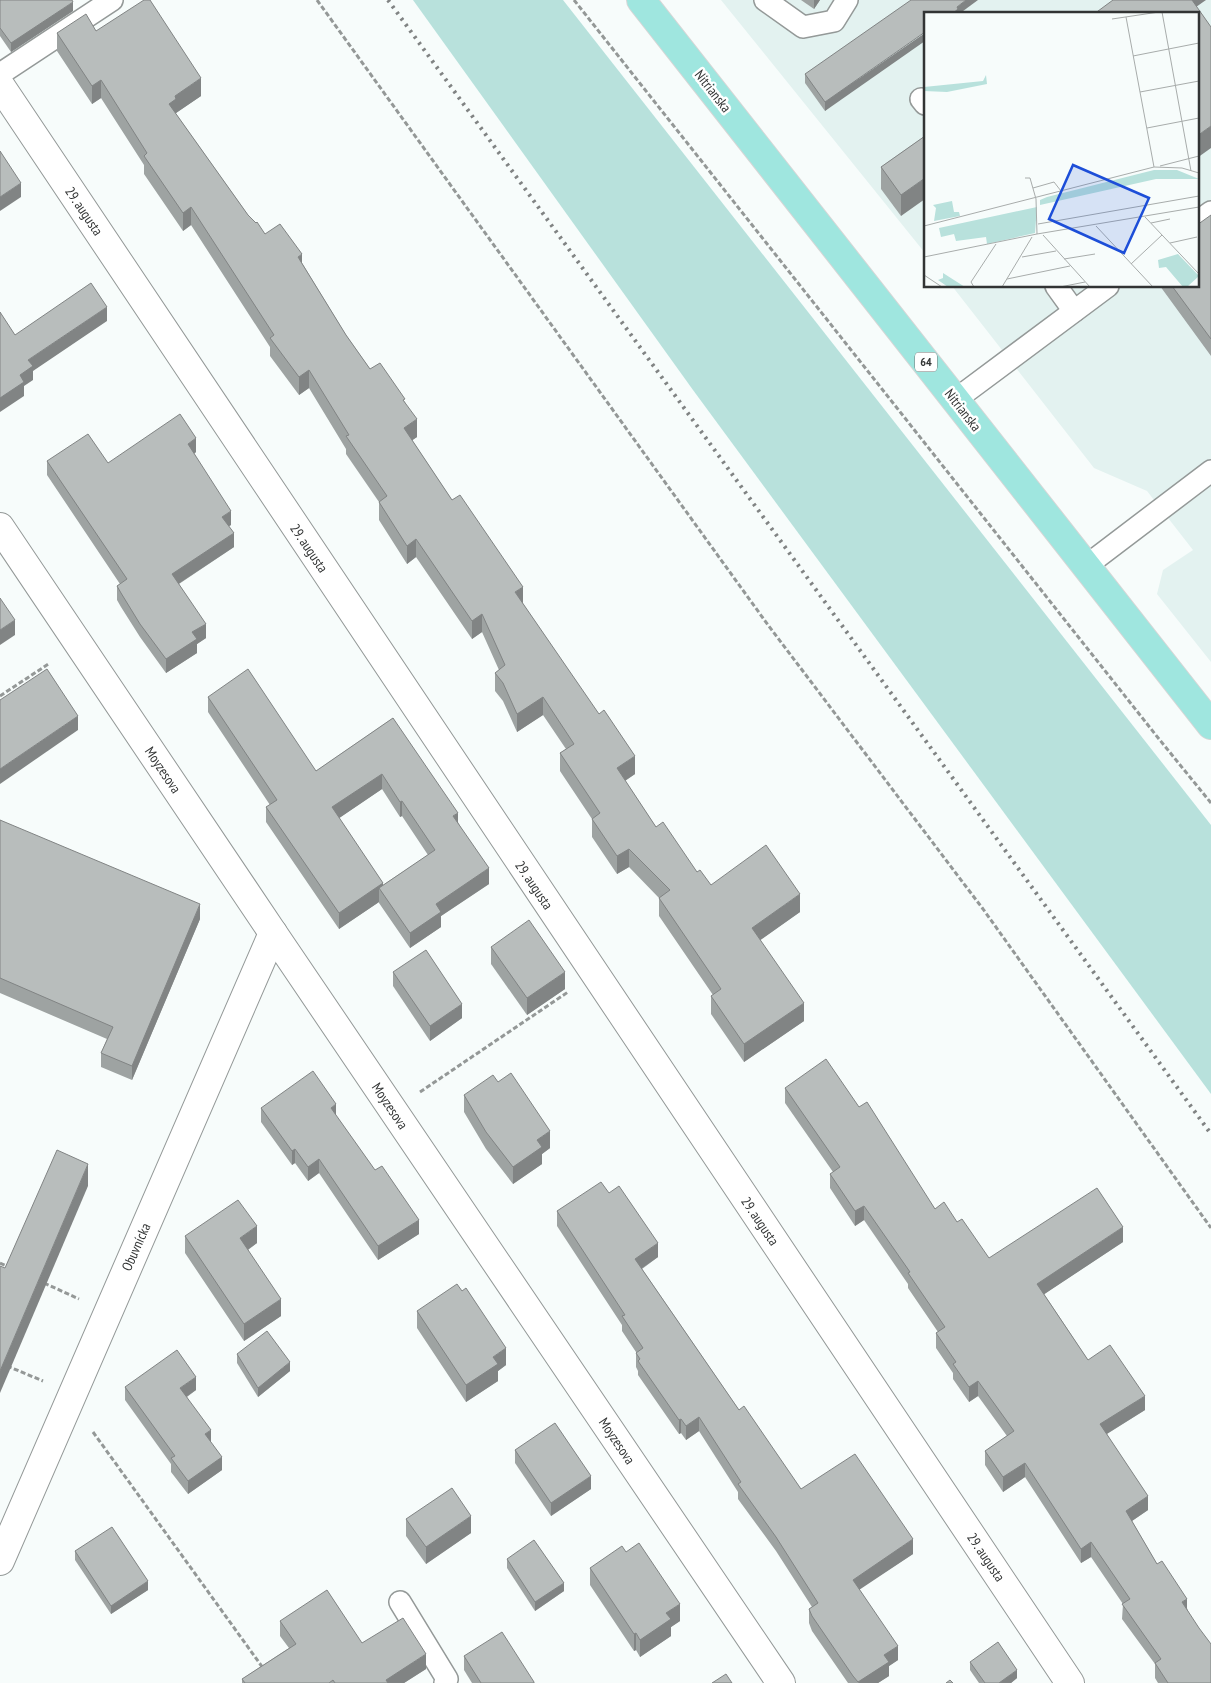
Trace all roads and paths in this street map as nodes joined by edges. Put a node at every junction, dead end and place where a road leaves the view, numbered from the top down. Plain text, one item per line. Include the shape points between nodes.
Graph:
1 (112, 0) edge
2 (317, 0) edge
3 (574, 0) edge
4 (641, 0) edge
5 (765, 0) edge
6 (847, 0) edge
7 (0, 74) edge
8 (0, 85) edge
9 (1211, 212) edge
10 (1198, 221) edge
11 (1057, 288) edge
12 (1105, 288) edge
13 (1074, 311) junction
14 (955, 400) junction
15 (1211, 471) edge
16 (0, 527) edge
17 (1086, 566) junction
18 (57, 658) dead end
19 (0, 696) edge
20 (1211, 725) edge
21 (1211, 802) edge
22 (272, 933) junction
23 (595, 975) junction
24 (413, 1097) dead end
25 (1211, 1228) edge
26 (0, 1263) edge
27 (9, 1267) edge
28 (36, 1279) edge
29 (81, 1300) dead end
30 (0, 1363) edge
31 (73, 1393) junction
32 (88, 1427) dead end
33 (0, 1561) edge
34 (400, 1602) dead end
35 (268, 1675) edge
36 (445, 1683) edge
37 (780, 1683) edge
38 (1070, 1683) edge

1 - 7 lane
2 - 25 path via 768,625 983,909
3 - 21 path
4 - 14 main road, Nitrianska / 64
5 - 6 lane via 803,27 834,21
8 - 23 street, 29. augusta
9 - 10 lane
11 - 13 lane
12 - 13 lane
13 - 14 lane
14 - 17 main road, Nitrianska / 64
15 - 17 lane
16 - 22 street, Moyzesova
17 - 20 main road, Nitrianska / 64
18 - 19 path
22 - 31 street, Obuvnícka
22 - 37 street, Moyzesova
23 - 24 path
23 - 38 street, 29. augusta
26 - 27 path
28 - 29 path
30 - 31 path
31 - 33 street, Obuvnícka
32 - 35 path
34 - 36 lane via 447,1679

